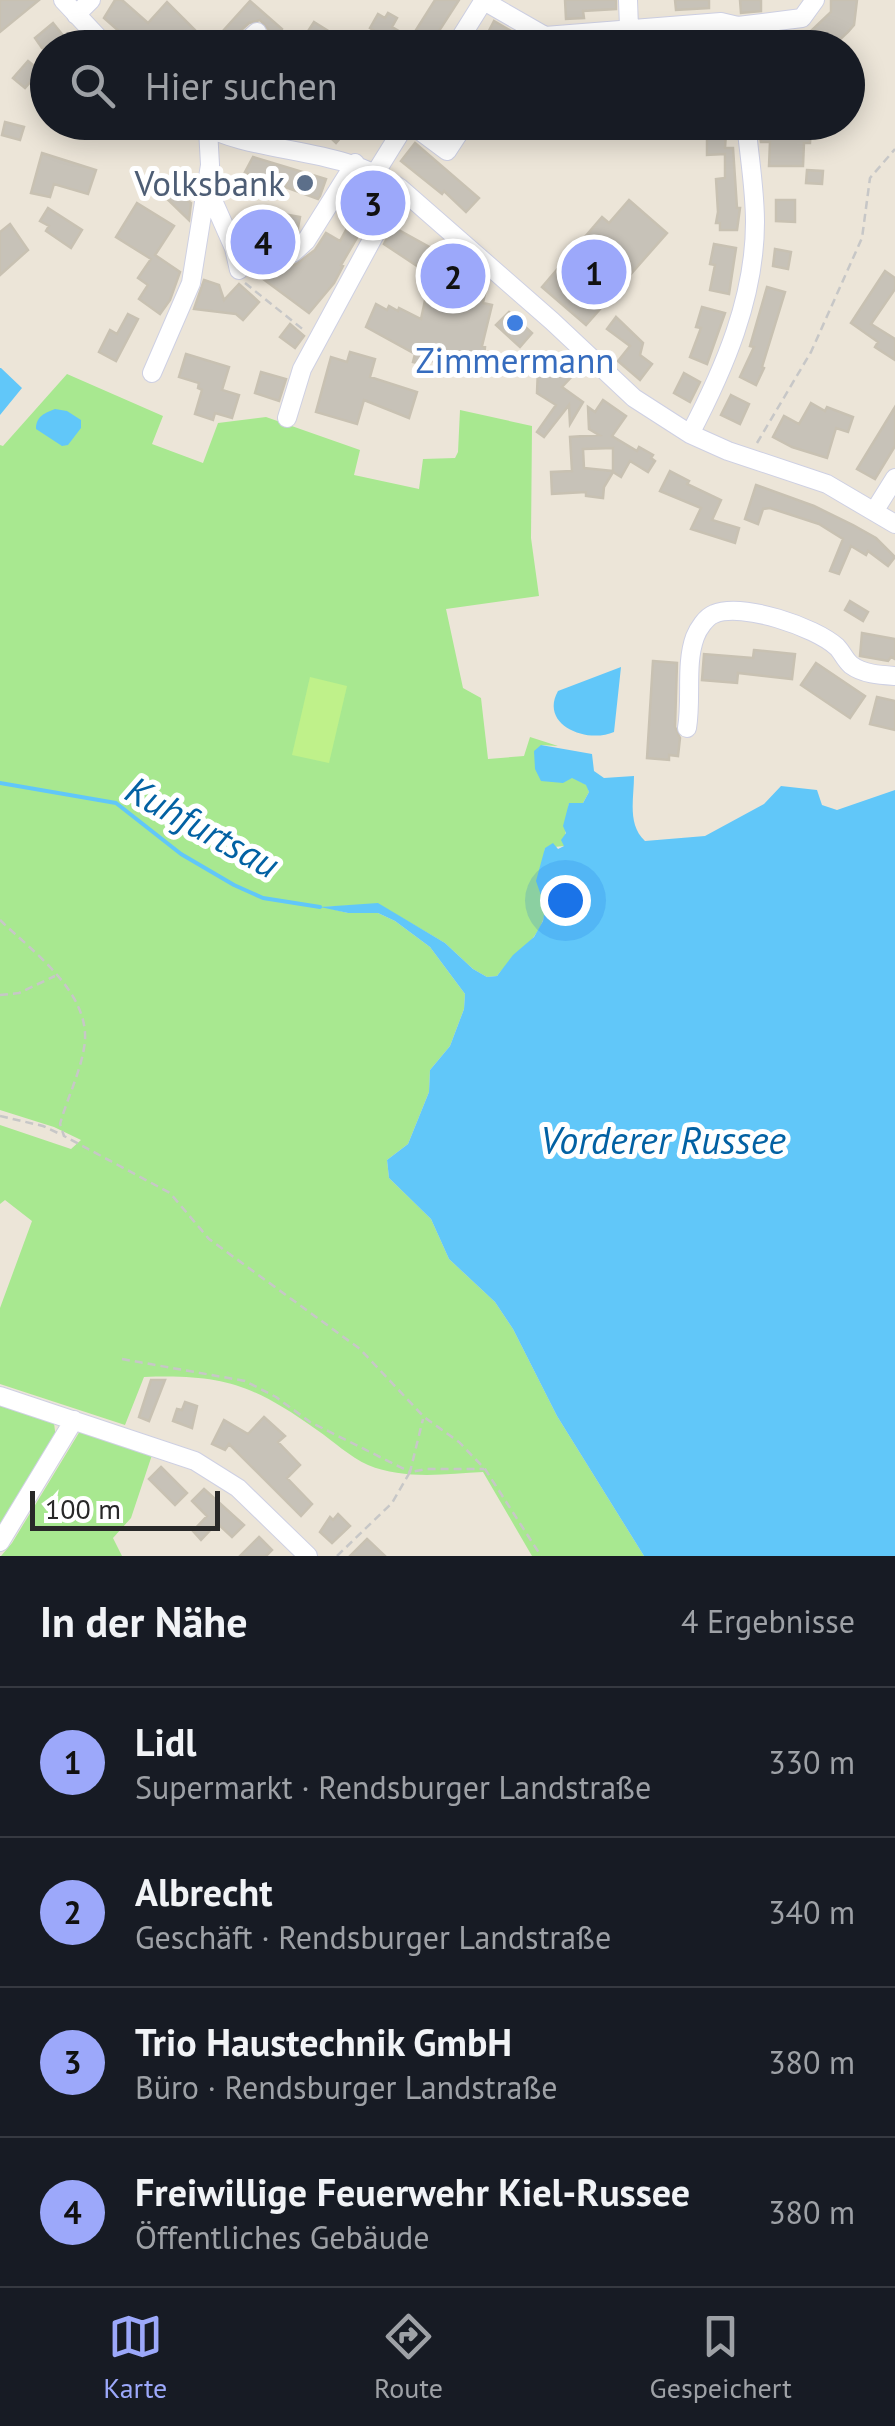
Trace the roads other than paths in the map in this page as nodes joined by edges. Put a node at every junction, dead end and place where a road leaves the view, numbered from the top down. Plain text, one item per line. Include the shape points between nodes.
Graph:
1 (64, 0) edge
2 (91, 0) edge
3 (484, 0) edge
4 (628, 0) edge
5 (815, 0) edge
6 (76, 15) junction
7 (738, 26) junction
8 (629, 28) junction
9 (91, 30) edge
10 (465, 30) edge
11 (535, 30) edge
12 (608, 30) edge
13 (738, 30) edge
14 (204, 140) edge
15 (229, 140) edge
16 (240, 140) edge
17 (396, 140) edge
18 (432, 140) edge
19 (454, 140) edge
20 (748, 140) edge
21 (355, 163) junction
22 (210, 165) junction
23 (376, 172) junction
24 (207, 186) junction
25 (400, 188) junction
26 (293, 253) dead end
27 (239, 270) road end
28 (152, 373) dead end
29 (288, 418) dead end
30 (690, 434) junction
31 (895, 478) edge
32 (875, 510) junction
33 (895, 524) edge
34 (801, 642) dead end
35 (850, 664) junction
36 (895, 676) edge
37 (688, 728) dead end
38 (0, 1396) edge
39 (74, 1420) junction
40 (0, 1542) edge
41 (308, 1556) edge

1 - 6 street
2 - 6 street
3 - 10 street
3 - 11 street
4 - 8 street
5 - 7 street via 802,18
6 - 9 street
7 - 8 street
7 - 13 street
8 - 12 street
14 - 22 street
15 - 22 street
16 - 21 street
17 - 23 street
18 - 19 street via 447,151
20 - 30 street via 755,224 746,297 731,348
21 - 23 street
21 - 26 street
22 - 24 street
23 - 25 street
24 - 27 street
24 - 28 street via 192,283
25 - 29 street via 302,369
25 - 30 street via 634,398
30 - 32 street via 827,484
31 - 32 street
32 - 33 street
34 - 35 street
35 - 36 street
35 - 37 street via 836,646 798,623 717,612 695,637
38 - 39 street
39 - 40 street
39 - 41 street via 218,1474

